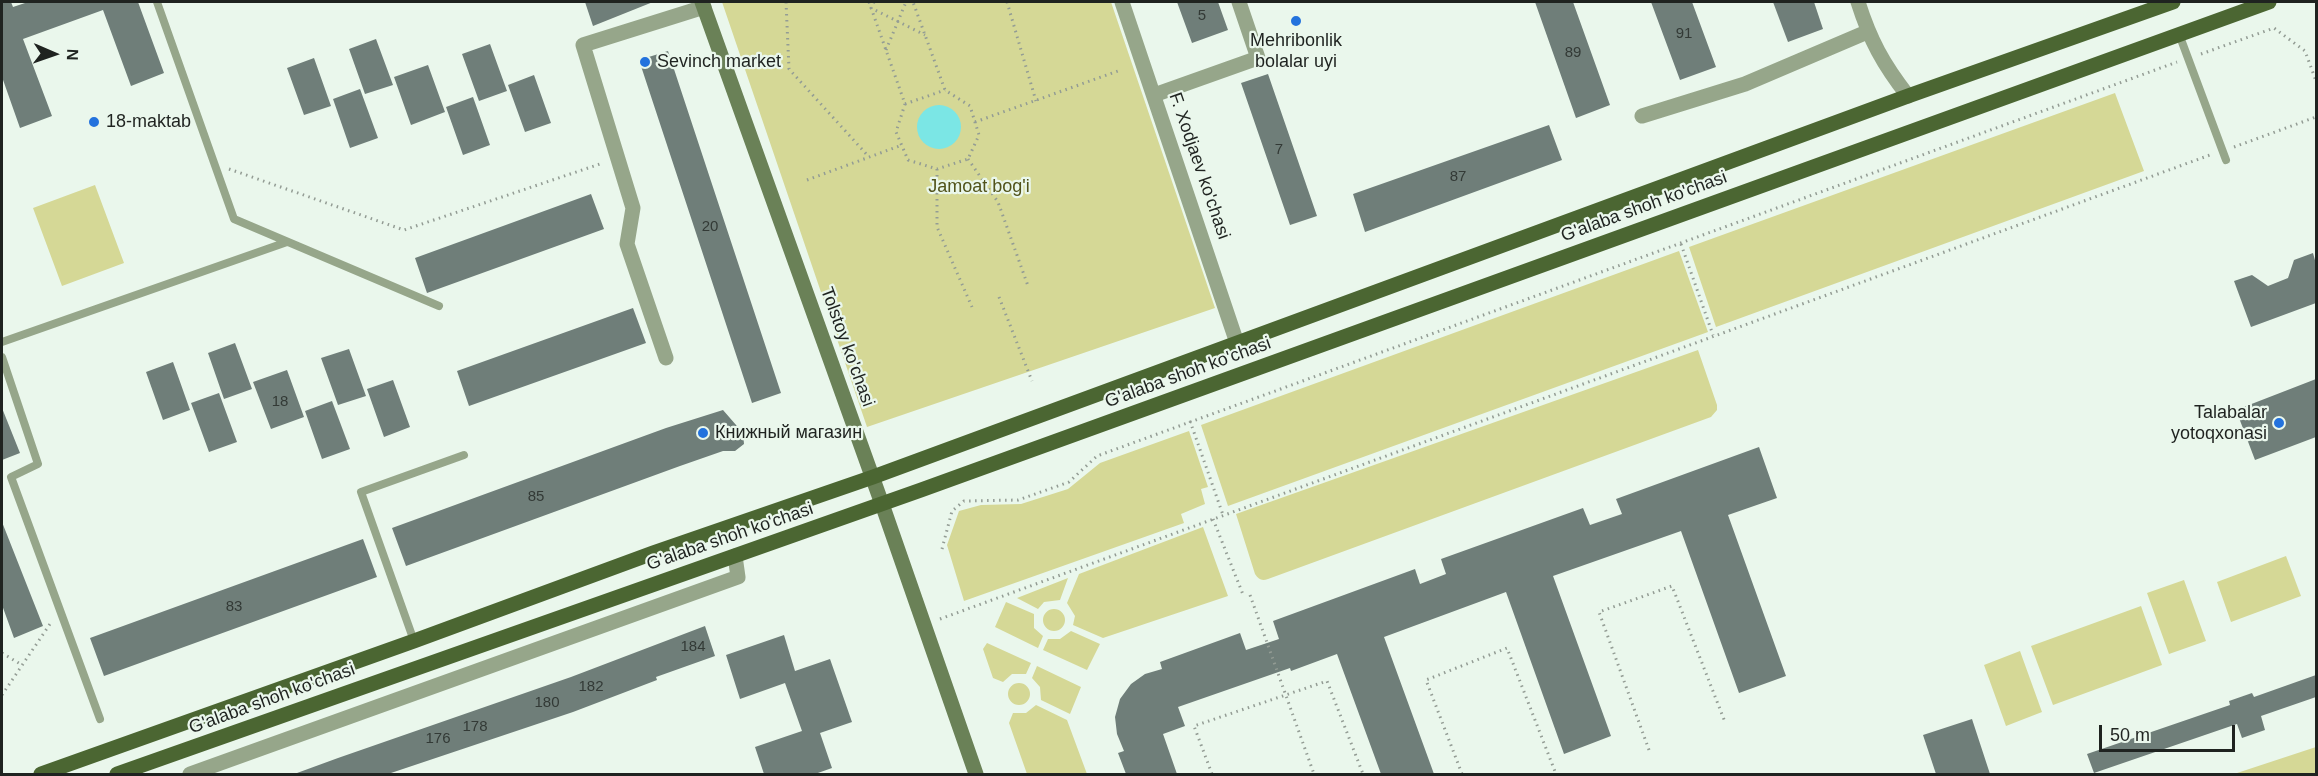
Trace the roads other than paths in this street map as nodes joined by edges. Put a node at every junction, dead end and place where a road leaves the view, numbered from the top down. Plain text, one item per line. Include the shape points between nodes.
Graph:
1 (157, 2) edge
2 (1122, 2) edge
3 (1239, 2) edge
4 (1858, 2) edge
5 (2173, 2) edge
6 (2269, 2) edge
7 (703, 4) edge
8 (1867, 32) junction
9 (2179, 34) junction
10 (1154, 95) junction
11 (1908, 96) junction
12 (1642, 117) dead end
13 (2224, 155) road end
14 (287, 242) junction
15 (439, 306) dead end
16 (2, 342) edge
17 (1237, 343) junction
18 (2, 357) edge
19 (666, 358) dead end
20 (464, 455) dead end
21 (873, 477) junction
22 (882, 504) junction
23 (735, 556) junction
24 (414, 641) junction
25 (100, 719) dead end
26 (41, 774) edge
27 (117, 774) edge
28 (190, 774) edge
29 (976, 774) edge

1 - 14 lane via 234,219
2 - 10 street, F. Xodjaev ko'chasi
3 - 10 street via 1258,58
4 - 8 street
5 - 11 main road, G'alaba shoh ko'chasi
6 - 9 main road, G'alaba shoh ko'chasi
7 - 19 street via 583,45 633,208 627,244
7 - 21 street, Tolstoy ko'chasi
8 - 11 street via 1884,65
8 - 12 street via 1745,84
9 - 13 lane
9 - 22 main road, G'alaba shoh ko'chasi
10 - 17 street, F. Xodjaev ko'chasi
11 - 17 main road, G'alaba shoh ko'chasi
14 - 15 lane
14 - 16 lane
17 - 21 main road, G'alaba shoh ko'chasi
18 - 25 lane via 38,464 11,477
20 - 24 lane via 361,492
21 - 22 street, Tolstoy ko'chasi
21 - 24 main road, G'alaba shoh ko'chasi
22 - 23 main road, G'alaba shoh ko'chasi
22 - 29 street, Tolstoy ko'chasi
23 - 27 main road, G'alaba shoh ko'chasi
23 - 28 street via 738,577
24 - 26 main road, G'alaba shoh ko'chasi

